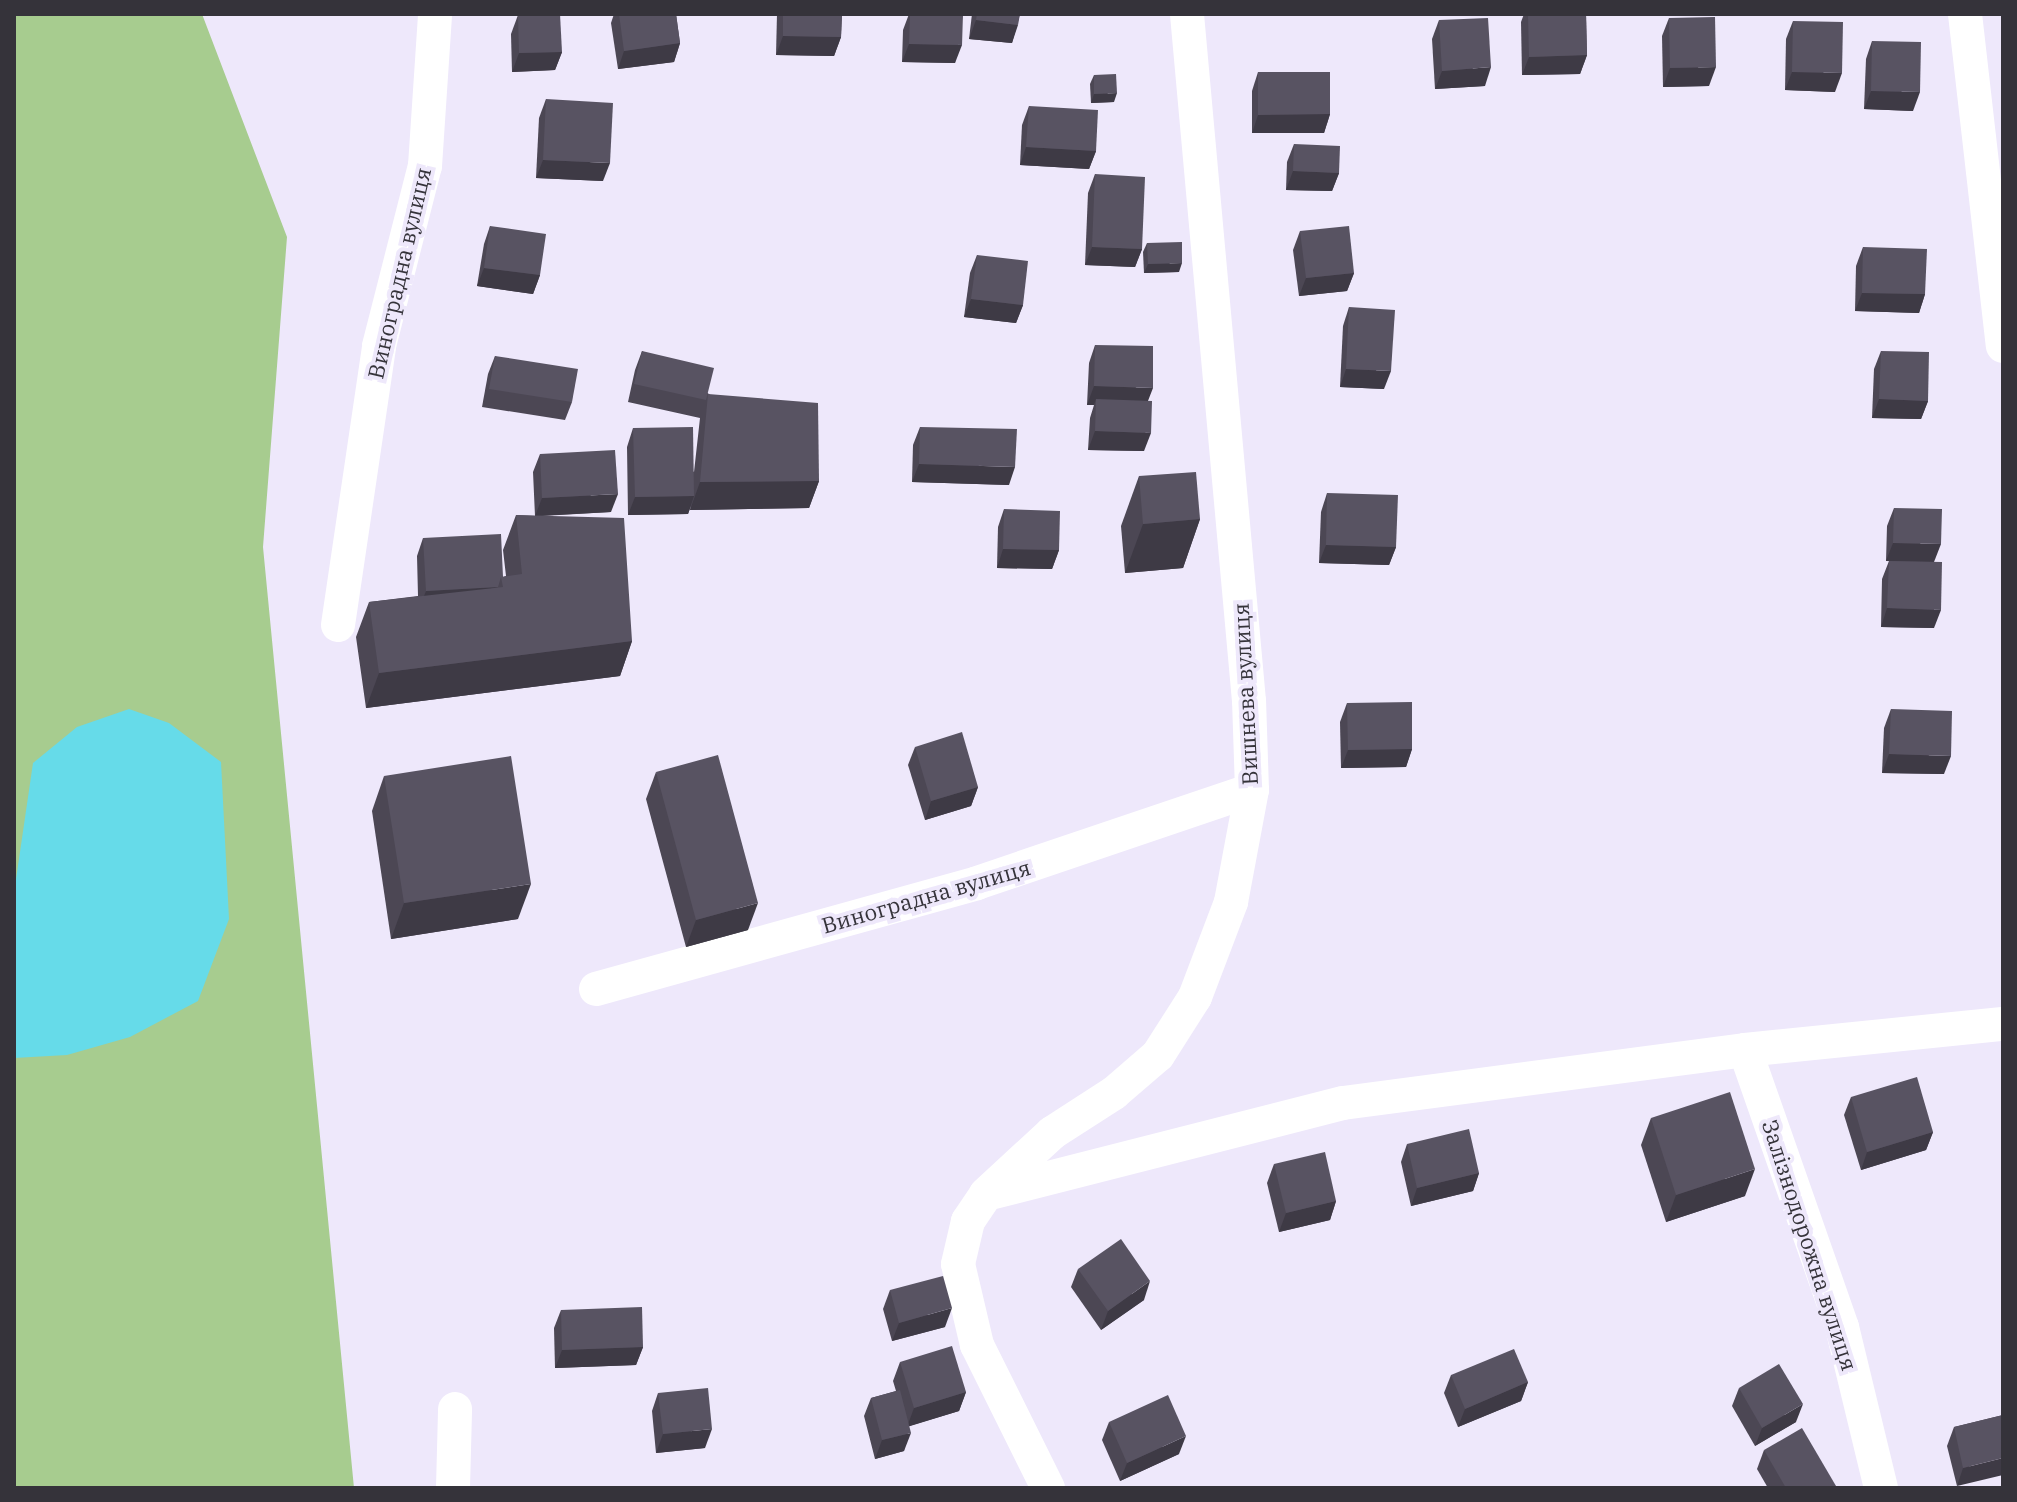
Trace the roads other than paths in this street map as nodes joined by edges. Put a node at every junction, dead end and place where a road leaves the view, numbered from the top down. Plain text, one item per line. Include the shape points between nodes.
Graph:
1 (435, 14) edge
2 (1187, 14) edge
3 (1965, 14) edge
4 (2003, 346) edge
5 (338, 625) dead end
6 (1252, 790) junction
7 (596, 989) dead end
8 (2003, 1024) edge
9 (1745, 1050) junction
10 (986, 1194) junction
11 (455, 1409) dead end
12 (453, 1488) edge
13 (1048, 1488) edge
14 (1881, 1488) edge

1 - 5 street, Виноградна вулиця via 425,166 379,346
2 - 6 street, Вишнева вулиця via 1249,701
3 - 4 street
6 - 7 street, Виноградна вулиця via 977,883
6 - 10 street, Вишнева вулиця via 1231,902 1195,997 1158,1055 1114,1093 1052,1133
8 - 9 street
9 - 10 street via 1343,1103
9 - 14 street, Залізнодорожна вулиця via 1842,1327
10 - 13 street, Вишнева вулиця via 968,1221 958,1264 977,1345
11 - 12 street

